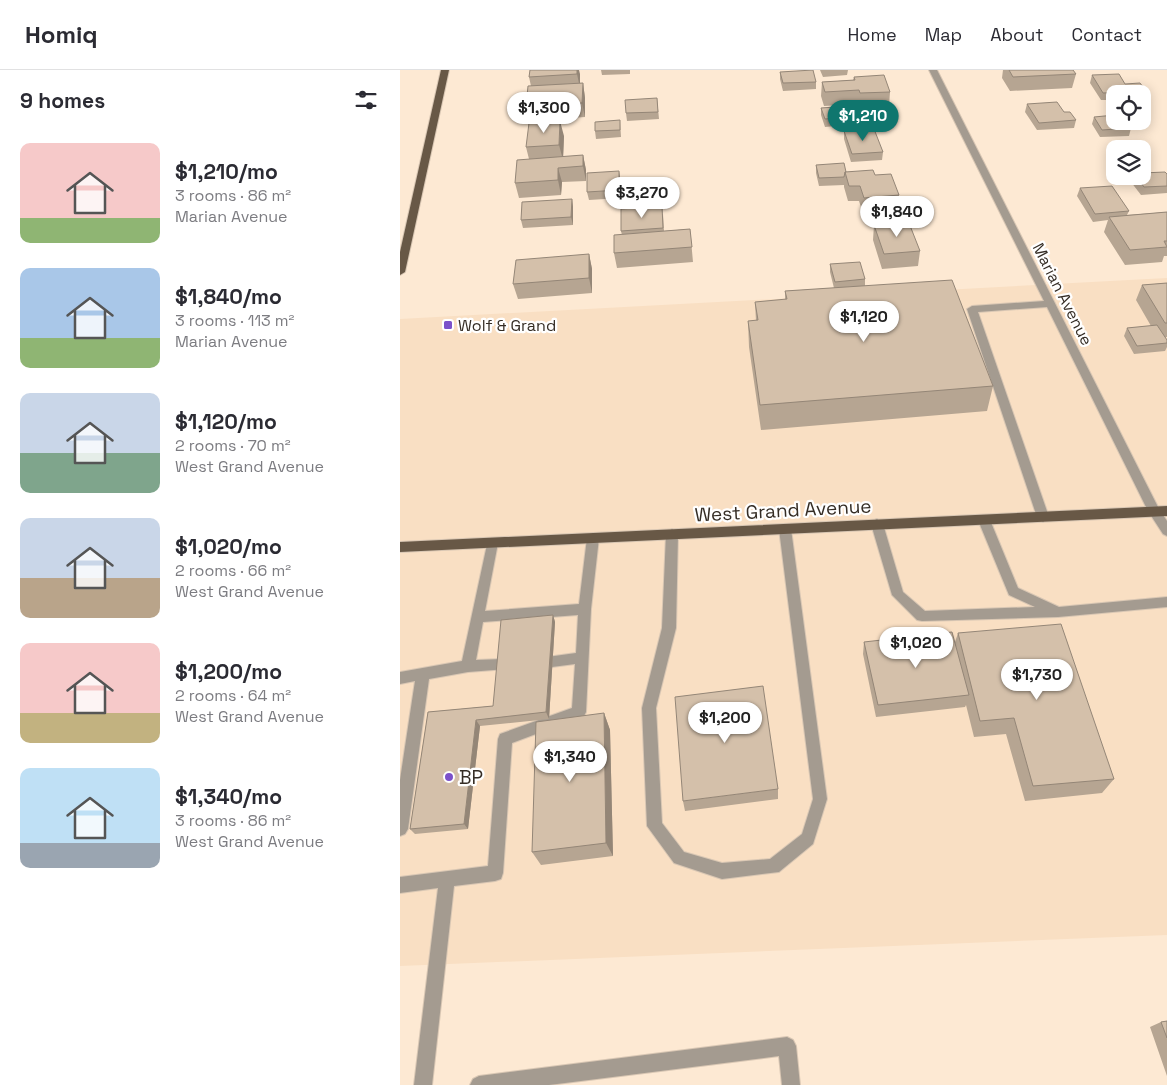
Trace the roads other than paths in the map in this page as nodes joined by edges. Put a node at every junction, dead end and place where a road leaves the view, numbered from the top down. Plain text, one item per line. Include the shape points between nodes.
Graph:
1 (445, 70) edge
2 (933, 70) edge
3 (400, 272) edge
4 (1050, 304) junction
5 (1167, 511) edge
6 (1154, 512) junction
7 (1043, 517) junction
8 (984, 520) junction
9 (877, 524) junction
10 (785, 529) junction
11 (1167, 531) edge
12 (672, 534) junction
13 (593, 538) junction
14 (492, 543) junction
15 (400, 547) edge
16 (1167, 602) edge
17 (586, 609) junction
18 (1058, 612) junction
19 (478, 617) junction
20 (582, 658) junction
21 (552, 661) edge
22 (502, 665) edge
23 (468, 666) junction
24 (423, 674) junction
25 (400, 678) edge
26 (579, 712) junction
27 (547, 714) edge
28 (433, 724) edge
29 (417, 725) junction
30 (400, 829) edge
31 (447, 879) junction
32 (400, 885) edge
33 (423, 1085) edge
34 (479, 1085) edge
35 (792, 1085) edge

1 - 3 main road
2 - 4 street, Marian Avenue
4 - 6 street, Marian Avenue
4 - 7 street via 972,310
5 - 6 main road, West Grand Avenue
6 - 7 main road, West Grand Avenue
6 - 11 street, Marian Avenue
7 - 8 main road, West Grand Avenue
8 - 9 main road, West Grand Avenue
8 - 18 street via 1013,591
9 - 10 main road, West Grand Avenue
9 - 18 street via 898,594 922,616
10 - 12 main road, West Grand Avenue
10 - 12 street via 820,799 808,839 773,866 722,871 680,858 655,826 649,708 669,628
12 - 13 main road, West Grand Avenue
13 - 14 main road, West Grand Avenue
13 - 17 street
14 - 15 main road, West Grand Avenue
14 - 19 street
16 - 18 street
17 - 19 street
17 - 20 street
19 - 23 street
20 - 21 street
20 - 26 street
22 - 23 street
23 - 24 street
24 - 25 street
24 - 29 street
26 - 27 street
26 - 31 street via 505,739 495,873
28 - 29 street
29 - 30 street
31 - 32 street
31 - 33 street
34 - 35 street via 787,1046

